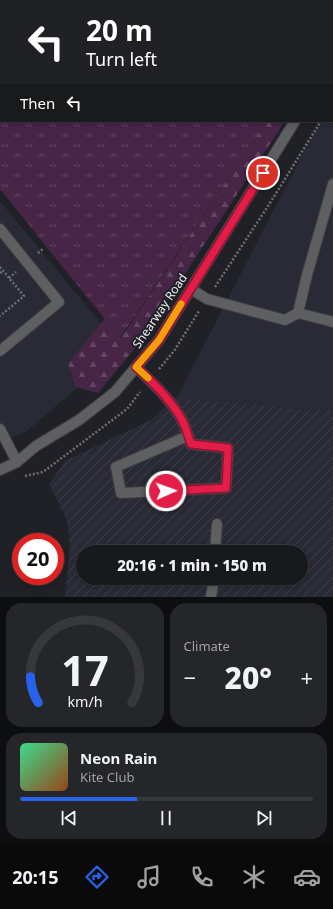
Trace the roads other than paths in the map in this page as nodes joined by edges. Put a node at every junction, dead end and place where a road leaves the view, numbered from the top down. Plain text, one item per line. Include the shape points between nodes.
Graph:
1 (294, 122) edge
2 (333, 184) edge
3 (0, 229) edge
4 (192, 289) junction
5 (298, 313) junction
6 (333, 322) edge
7 (0, 351) edge
8 (136, 367) junction
9 (0, 429) edge
10 (188, 436) junction
11 (17, 462) junction
12 (0, 470) edge
13 (217, 524) dead end
14 (216, 545) edge
15 (213, 585) edge
16 (211, 597) edge

1 - 4 street, Shearway Road
2 - 5 street via 306,275
3 - 7 street via 59,302
4 - 5 street via 207,299 285,320
4 - 8 street, Shearway Road via 159,340
5 - 6 street
8 - 10 street via 170,402 183,421
8 - 11 street, Shearway Road via 115,392
9 - 11 street
10 - 10 street via 191,444 228,448 226,488 121,493 116,467
11 - 12 street, Shearway Road
13 - 14 street
15 - 16 street

